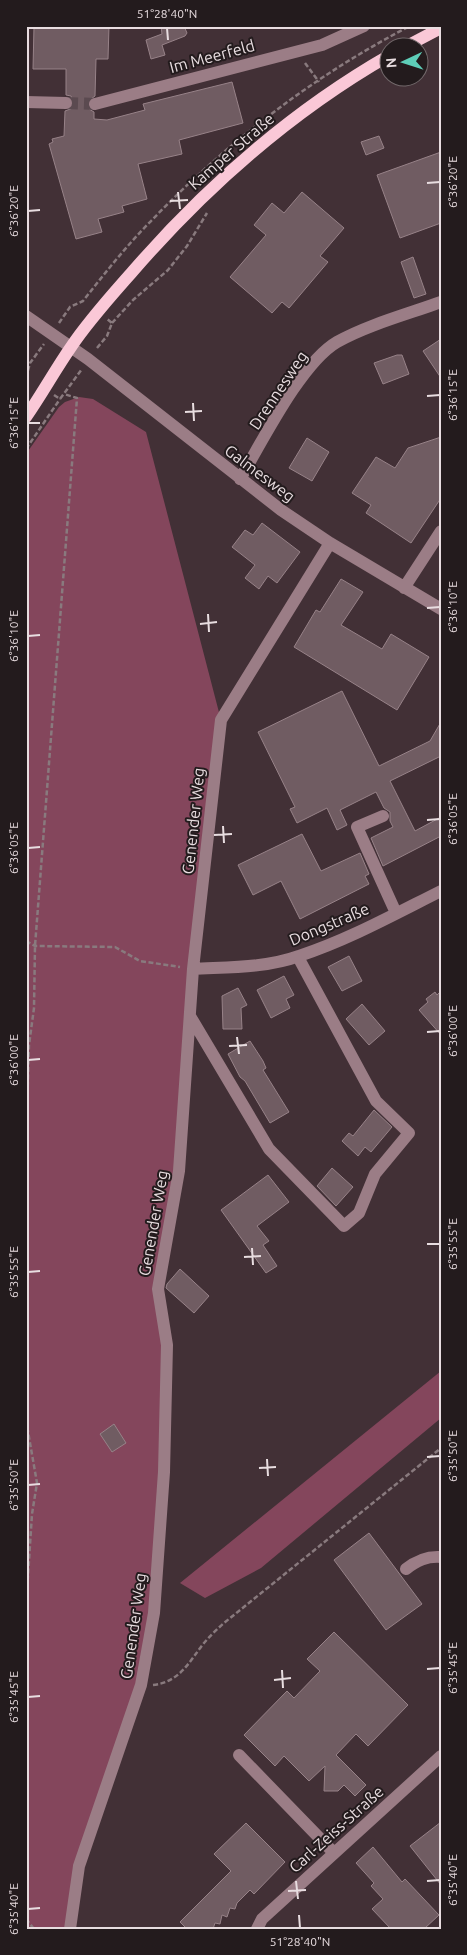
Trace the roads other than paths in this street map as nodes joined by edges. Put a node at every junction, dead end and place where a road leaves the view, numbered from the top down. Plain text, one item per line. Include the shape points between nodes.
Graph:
1 (364, 26) edge
2 (441, 28) edge
3 (422, 38) edge
4 (380, 61) edge
5 (26, 102) edge
6 (66, 103) tunnel mouth
7 (95, 104) tunnel mouth
8 (441, 302) edge
9 (26, 316) edge
10 (71, 347) junction
11 (26, 417) edge
12 (240, 479) junction
13 (441, 531) edge
14 (330, 543) junction
15 (404, 588) junction
16 (441, 609) edge
17 (383, 816) dead end
18 (441, 891) edge
19 (396, 913) junction
20 (298, 957) junction
21 (193, 969) junction
22 (190, 1016) junction
23 (441, 1557) edge
24 (406, 1570) dead end
25 (239, 1755) dead end
26 (441, 1756) edge
27 (334, 1853) junction
28 (70, 1929) edge
29 (257, 1929) edge

1 - 7 street, Im Meerfeld via 322,45
2 - 3 main road
4 - 10 main road, Kamper Straße via 308,108 210,187 146,256
5 - 6 street
8 - 12 street, Drennesweg via 348,337 312,362
9 - 10 street
10 - 11 main road, Kamper Straße
10 - 12 street, Galmesweg
12 - 14 street, Galmesweg
13 - 15 street
14 - 15 street, Galmesweg
14 - 21 street, Genender Weg via 220,720
15 - 16 street, Galmesweg
17 - 19 street via 356,828
18 - 19 street, Dongstraße
19 - 20 street, Dongstraße
20 - 21 street, Dongstraße via 256,965
20 - 22 street via 376,1101 409,1133 375,1174 359,1213 344,1226 269,1149
21 - 22 street, Genender Weg
22 - 28 street, Genender Weg via 179,1171 158,1290 167,1345 164,1472 154,1613 141,1685 79,1866
23 - 24 street via 429,1556 414,1562
25 - 27 street
26 - 27 street, Carl-Zeiss-Straße
27 - 29 street, Carl-Zeiss-Straße via 262,1919

